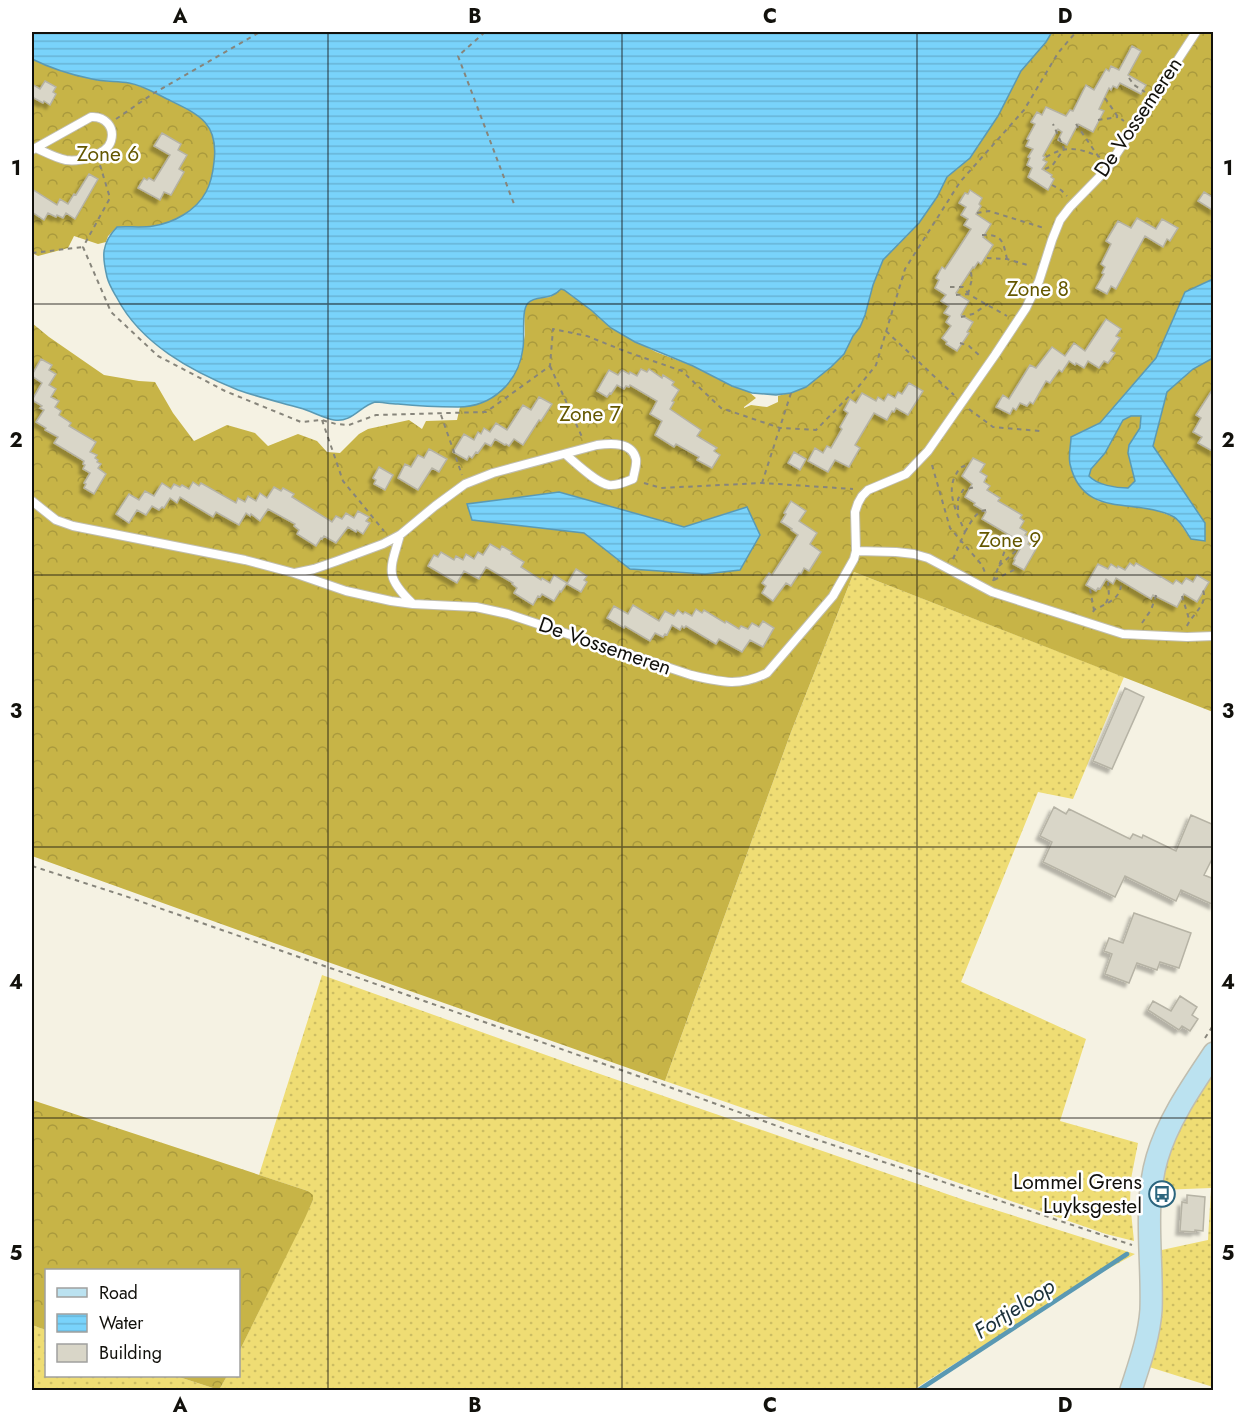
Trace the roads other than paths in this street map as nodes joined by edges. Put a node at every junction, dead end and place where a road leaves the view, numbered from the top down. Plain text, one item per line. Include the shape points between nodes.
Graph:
1 (1196, 32) edge
2 (34, 149) edge
3 (565, 454) junction
4 (32, 501) edge
5 (400, 536) junction
6 (856, 551) junction
7 (294, 573) junction
8 (413, 604) junction
9 (1214, 636) edge
10 (1214, 1053) edge
11 (1131, 1390) edge

1 - 6 lane, De Vossemeren via 1106,170 1060,220 1026,308 928,451 906,474 868,490 858,503
2 - 2 lane via 91,117 105,119 109,124 111,141 87,158 67,160
3 - 3 lane, De Vossemeren via 610,443 625,446 637,461 633,479 610,485
3 - 5 lane, De Vossemeren via 465,484
4 - 7 lane, De Vossemeren via 56,520 74,526
5 - 7 lane, De Vossemeren
5 - 8 lane via 391,564 392,578
6 - 8 lane, De Vossemeren via 833,596 767,673 741,682 691,675 508,614
6 - 9 lane via 928,558 990,589 1123,634
7 - 8 lane, De Vossemeren via 346,591
10 - 11 main road via 1175,1114 1153,1174 1144,1244 1151,1281 1150,1313

